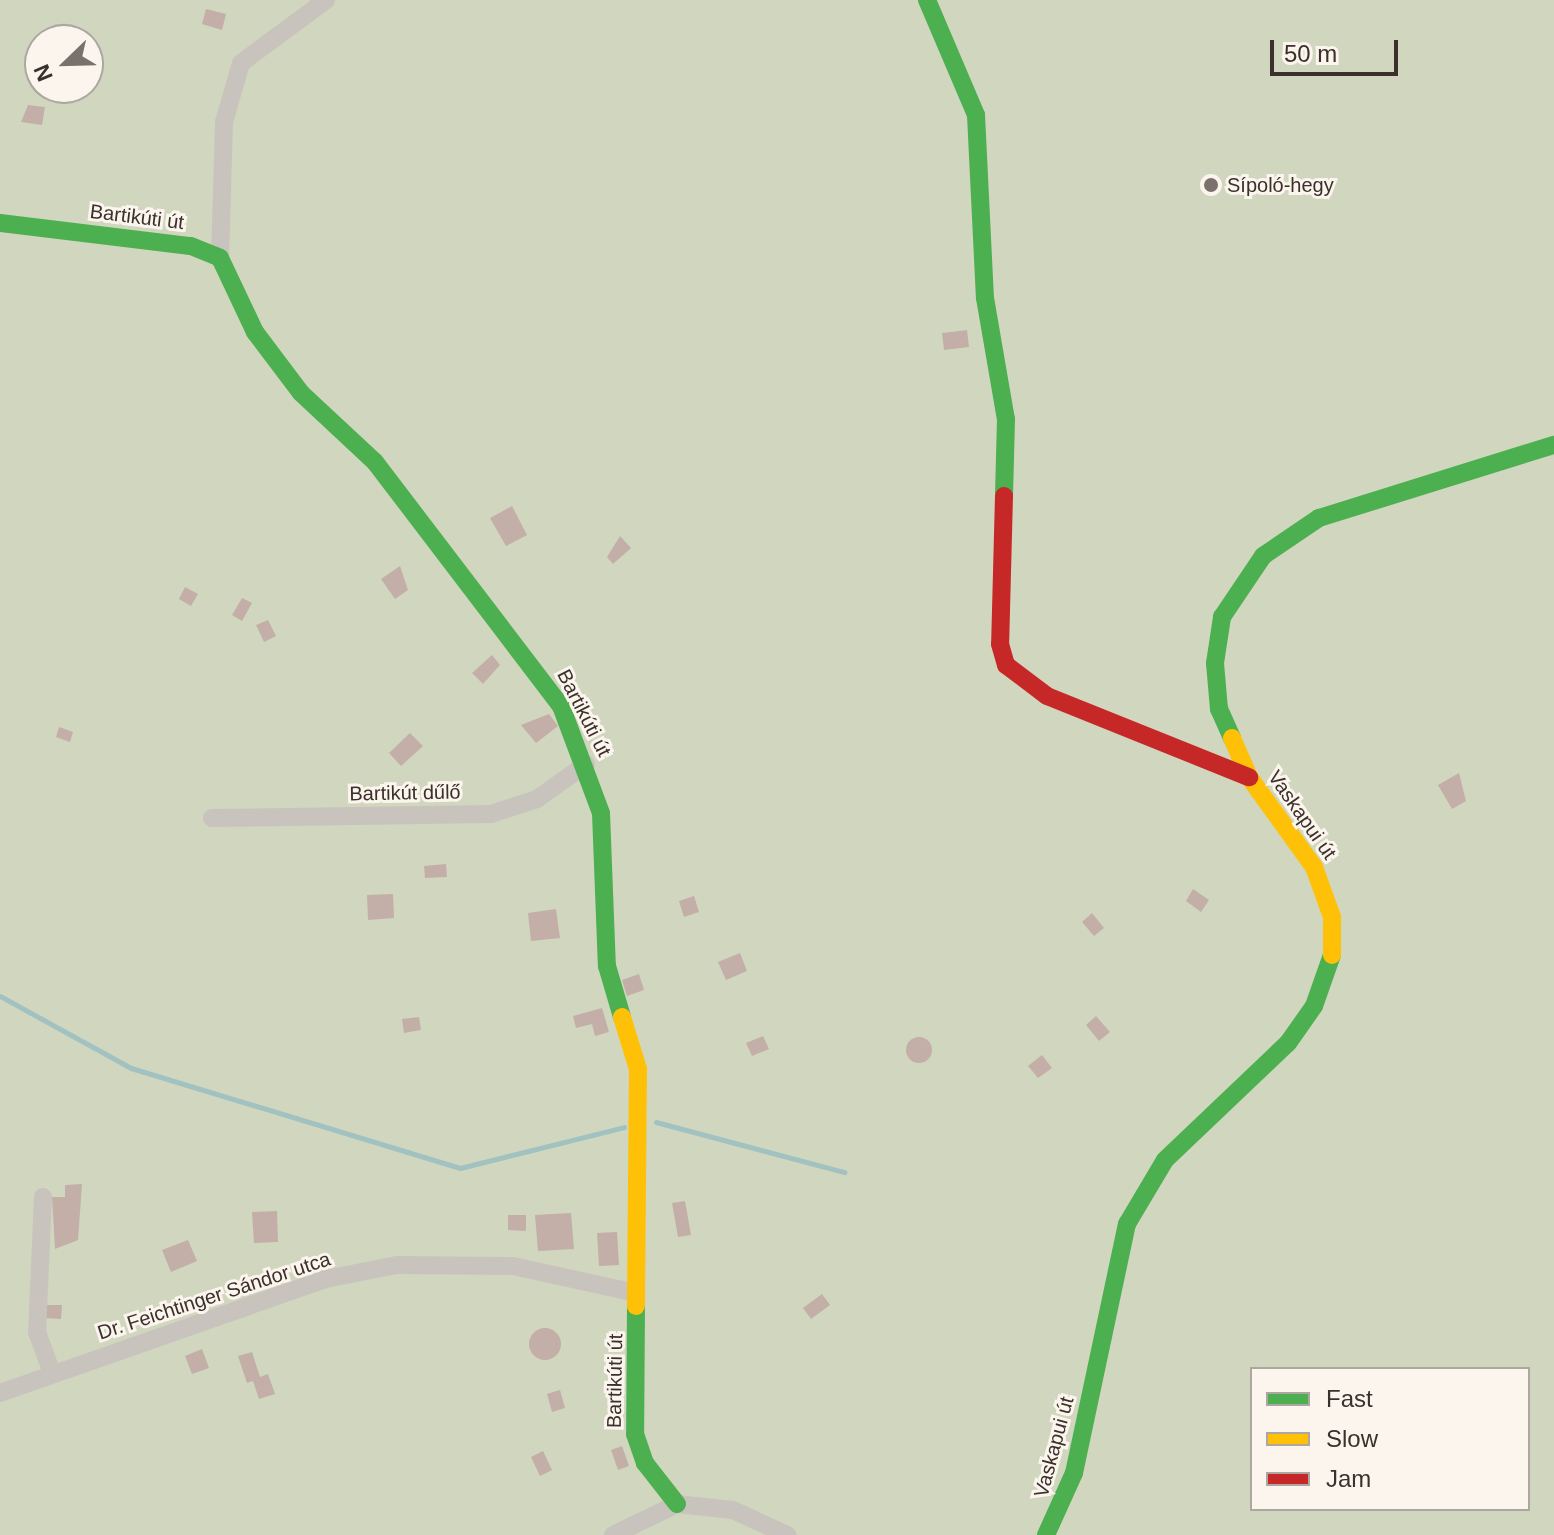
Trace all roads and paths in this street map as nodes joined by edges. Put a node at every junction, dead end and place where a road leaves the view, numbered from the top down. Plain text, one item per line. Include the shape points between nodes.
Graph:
1 (326, 0) edge
2 (927, 0) edge
3 (0, 223) edge
4 (220, 258) junction
5 (1554, 445) edge
6 (586, 764) junction
7 (1249, 777) junction
8 (212, 818) dead end
9 (43, 1197) dead end
10 (636, 1293) junction
11 (52, 1373) junction
12 (0, 1393) edge
13 (677, 1504) junction
14 (613, 1535) edge
15 (787, 1535) edge
16 (1046, 1535) edge

1 - 4 street via 241,63 224,122
2 - 7 street via 976,115 985,298 1006,419 1000,644 1006,665 1047,696
3 - 4 street, Bartikúti út via 191,246
4 - 6 street, Bartikúti út via 255,332 301,393 375,462 439,555 541,674
5 - 7 street, Vaskapui út via 1350,505 1292,533 1263,556 1222,617 1215,663 1219,709
6 - 8 street, Bartikút dűlő via 537,799 491,814
6 - 10 street, Bartikúti út via 607,851 607,966 638,1069
7 - 16 street, Vaskapui út via 1324,889 1334,949 1328,971 1288,1043 1165,1160 1127,1224 1074,1473
9 - 11 street via 37,1332
10 - 11 street, Dr. Feichtinger Sándor utca via 513,1266 397,1265 326,1279
10 - 13 street, Bartikúti út via 635,1434 645,1463
11 - 12 street, Dr. Feichtinger Sándor utca
13 - 14 street
13 - 15 street via 733,1510

